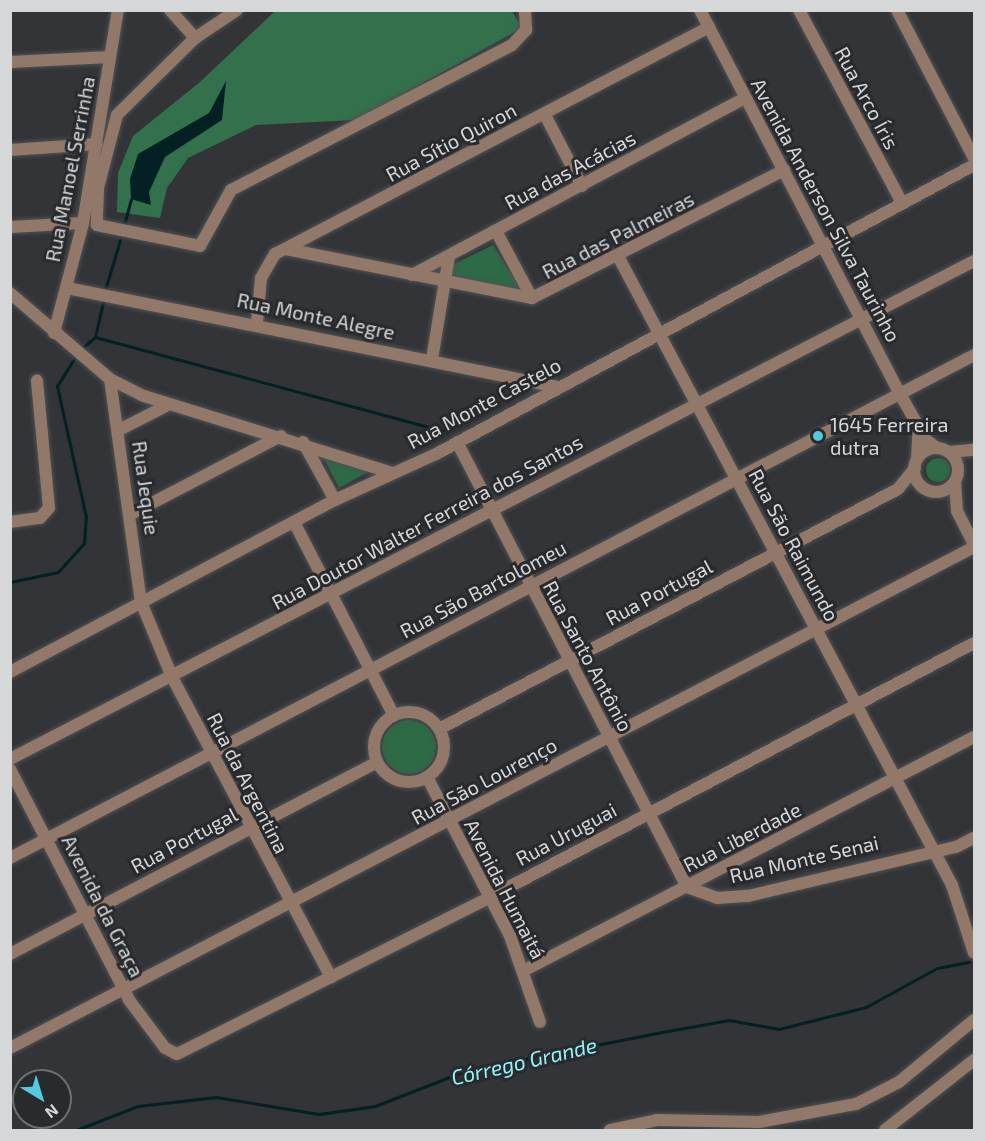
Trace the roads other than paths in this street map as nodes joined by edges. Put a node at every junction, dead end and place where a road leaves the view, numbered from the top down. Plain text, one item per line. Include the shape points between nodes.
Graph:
1 (118, 10) edge
2 (170, 10) edge
3 (237, 10) edge
4 (525, 10) edge
5 (700, 10) edge
6 (799, 10) edge
7 (897, 10) edge
8 (709, 27) junction
9 (195, 38) junction
10 (110, 57) junction
11 (10, 62) edge
12 (745, 98) junction
13 (545, 115) junction
14 (97, 144) junction
15 (10, 150) edge
16 (975, 158) edge
17 (975, 165) edge
18 (784, 170) junction
19 (582, 186) junction
20 (902, 203) junction
21 (83, 223) junction
22 (10, 227) edge
23 (496, 231) junction
24 (823, 244) junction
25 (286, 249) junction
26 (449, 256) junction
27 (619, 258) junction
28 (975, 261) edge
29 (412, 275) junction
30 (444, 280) junction
31 (67, 288) junction
32 (10, 293) edge
33 (532, 298) junction
34 (862, 319) junction
35 (257, 322) junction
36 (660, 332) junction
37 (54, 333) junction
38 (975, 355) edge
39 (432, 359) junction
40 (110, 379) junction
41 (37, 381) dead end
42 (556, 387) junction
43 (900, 394) junction
44 (698, 403) junction
45 (166, 406) junction
46 (918, 426) junction
47 (119, 430) junction
48 (281, 436) junction
49 (303, 442) junction
50 (457, 442) junction
51 (943, 450) junction
52 (975, 452) edge
53 (916, 464) junction
54 (958, 468) junction
55 (393, 473) junction
56 (737, 478) junction
57 (955, 482) junction
58 (898, 489) junction
59 (930, 490) junction
60 (335, 500) junction
61 (957, 511) junction
62 (491, 512) junction
63 (131, 514) junction
64 (10, 522) edge
65 (294, 522) junction
66 (975, 546) edge
67 (775, 552) junction
68 (530, 586) junction
69 (330, 594) junction
70 (141, 602) junction
71 (816, 628) junction
72 (975, 643) edge
73 (570, 662) junction
74 (369, 670) junction
75 (10, 672) edge
76 (172, 677) junction
77 (855, 705) junction
78 (394, 716) junction
79 (439, 729) junction
80 (975, 736) edge
81 (609, 737) junction
82 (210, 752) junction
83 (10, 759) edge
84 (377, 762) junction
85 (10, 769) edge
86 (427, 777) junction
87 (893, 780) junction
88 (647, 812) junction
89 (449, 821) junction
90 (249, 828) junction
91 (975, 838) edge
92 (46, 839) junction
93 (956, 847) junction
94 (932, 850) junction
95 (975, 851) edge
96 (10, 858) edge
97 (687, 887) junction
98 (490, 897) junction
99 (289, 905) junction
100 (87, 914) junction
101 (975, 953) edge
102 (10, 954) edge
103 (525, 970) junction
104 (331, 977) junction
105 (125, 990) junction
106 (975, 1020) edge
107 (540, 1022) dead end
108 (10, 1048) edge
109 (173, 1054) joint
110 (975, 1060) edge
111 (651, 1121) junction
112 (764, 1128) edge
113 (610, 1131) edge
114 (639, 1131) edge
115 (885, 1131) edge

1 - 10 street, Rua Manoel Serrinha
2 - 9 street
3 - 9 street
4 - 9 street via 526,30 512,45 231,190 200,246 101,227 94,211 117,115
5 - 8 street, Avenida Anderson Silva Taurinho
6 - 20 street, Rua Arco Íris
7 - 16 street
8 - 12 street, Avenida Anderson Silva Taurinho
8 - 13 street, Rua Sítio Quiron
10 - 11 street
10 - 14 street, Rua Manoel Serrinha
12 - 18 street, Avenida Anderson Silva Taurinho
12 - 19 street, Rua das Acácias
13 - 19 street
13 - 25 street, Rua Sítio Quiron
14 - 15 street
14 - 21 street, Rua Manoel Serrinha
17 - 20 street, Rua Monte Castelo
18 - 24 street, Avenida Anderson Silva Taurinho
18 - 27 street, Rua das Palmeiras
19 - 23 street, Rua das Acácias
20 - 24 street, Rua Monte Castelo
21 - 22 street
21 - 31 street, Rua Manoel Serrinha
23 - 26 street, Rua das Acácias
23 - 33 street
24 - 34 street, Avenida Anderson Silva Taurinho
24 - 36 street, Rua Monte Castelo
25 - 29 street, Rua das Palmeiras
25 - 35 street, Rua Sítio Quiron via 265,265
26 - 29 street, Rua das Acácias
26 - 30 street
27 - 33 street, Rua das Palmeiras
27 - 36 street, Rua São Raimundo
28 - 34 street, Rua Doutor Walter Ferreira dos Santos
29 - 30 street, Rua das Palmeiras
30 - 33 street, Rua das Palmeiras
30 - 39 street
31 - 35 street, Rua Monte Alegre
31 - 37 street, Rua Manoel Serrinha
32 - 37 street
34 - 43 street, Avenida Anderson Silva Taurinho
34 - 44 street, Rua Doutor Walter Ferreira dos Santos
35 - 39 street, Rua Monte Alegre
36 - 42 street, Rua Monte Castelo
36 - 44 street, Rua São Raimundo
37 - 40 street
38 - 43 street, Rua São Bartolomeu
39 - 42 street, Rua Monte Alegre
40 - 45 street
40 - 47 street, Rua Jequie
41 - 64 street via 49,508 40,518
42 - 50 street, Rua Monte Castelo
43 - 46 street, Avenida Anderson Silva Taurinho
43 - 56 street, Rua São Bartolomeu
44 - 56 street, Rua São Raimundo
44 - 62 street, Rua Doutor Walter Ferreira dos Santos
45 - 47 street
45 - 48 street
46 - 51 street, Avenida Anderson Silva Taurinho
46 - 53 street
47 - 63 street, Rua Jequie
48 - 49 street
48 - 63 street
49 - 55 street
49 - 60 street
50 - 55 street, Rua Monte Castelo
50 - 62 street, Rua Santo Antônio
51 - 52 street
51 - 53 street
51 - 54 street, Avenida Anderson Silva Taurinho
52 - 54 street
53 - 58 street
53 - 59 street
54 - 57 street
55 - 60 street, Rua Monte Castelo
56 - 67 street, Rua São Raimundo
56 - 68 street, Rua São Bartolomeu
57 - 59 street
57 - 61 street
58 - 59 street
58 - 67 street, Rua Portugal
59 - 61 street
60 - 65 street, Rua Monte Castelo
61 - 66 street
62 - 68 street, Rua Santo Antônio
62 - 69 street, Rua Doutor Walter Ferreira dos Santos
63 - 70 street, Rua Jequie
65 - 69 street
65 - 70 street, Rua Monte Castelo
66 - 71 street, Rua São Lourenço
67 - 71 street, Rua São Raimundo
67 - 73 street, Rua Portugal
68 - 73 street, Rua Santo Antônio
68 - 74 street, Rua São Bartolomeu
69 - 74 street
69 - 76 street, Rua Doutor Walter Ferreira dos Santos
70 - 75 street, Rua Monte Castelo
70 - 76 street, Rua da Argentina
71 - 77 street, Rua São Raimundo
71 - 81 street, Rua São Lourenço
72 - 77 street, Rua Uruguai
73 - 79 street, Rua Portugal
73 - 81 street, Rua Santo Antônio
74 - 78 street
74 - 82 street, Rua São Bartolomeu
76 - 82 street, Rua da Argentina
76 - 83 street, Rua Doutor Walter Ferreira dos Santos
77 - 87 street, Rua São Raimundo
77 - 88 street, Rua Uruguai
78 - 79 street via 414,712
78 - 84 street via 376,735
79 - 86 street via 441,760
80 - 87 street, Rua Liberdade
81 - 88 street, Rua Santo Antônio
81 - 89 street, Rua São Lourenço
82 - 90 street, Rua da Argentina
82 - 92 street, Rua São Bartolomeu
84 - 86 street via 398,780
84 - 90 street, Rua Portugal
85 - 92 street, Avenida da Graça
86 - 89 street, Avenida Humaitá
87 - 94 street, Rua São Raimundo
87 - 97 street, Rua Liberdade
88 - 97 street, Rua Santo Antônio
88 - 98 street, Rua Uruguai
89 - 98 street, Avenida Humaitá
89 - 99 street, Rua São Lourenço
90 - 99 street, Rua da Argentina
90 - 100 street, Rua Portugal
91 - 93 street
92 - 96 street, Rua São Bartolomeu
92 - 100 street, Avenida da Graça
93 - 94 street, Rua Monte Senai
93 - 95 street
94 - 97 street, Rua Monte Senai via 748,896 717,898
94 - 101 street, Rua São Raimundo via 962,906
97 - 103 street, Rua Liberdade
98 - 103 street, Avenida Humaitá
98 - 104 street, Rua Uruguai
99 - 104 street, Rua da Argentina
99 - 105 street, Rua São Lourenço
100 - 102 street, Rua Portugal
100 - 105 street, Avenida da Graça
103 - 107 street, Avenida Humaitá
104 - 109 street, Rua Uruguai
105 - 108 street, Rua São Lourenço
105 - 109 street, Avenida da Graça
106 - 112 street via 899,1082 870,1098
110 - 115 street
111 - 112 street
111 - 113 street
111 - 114 street

